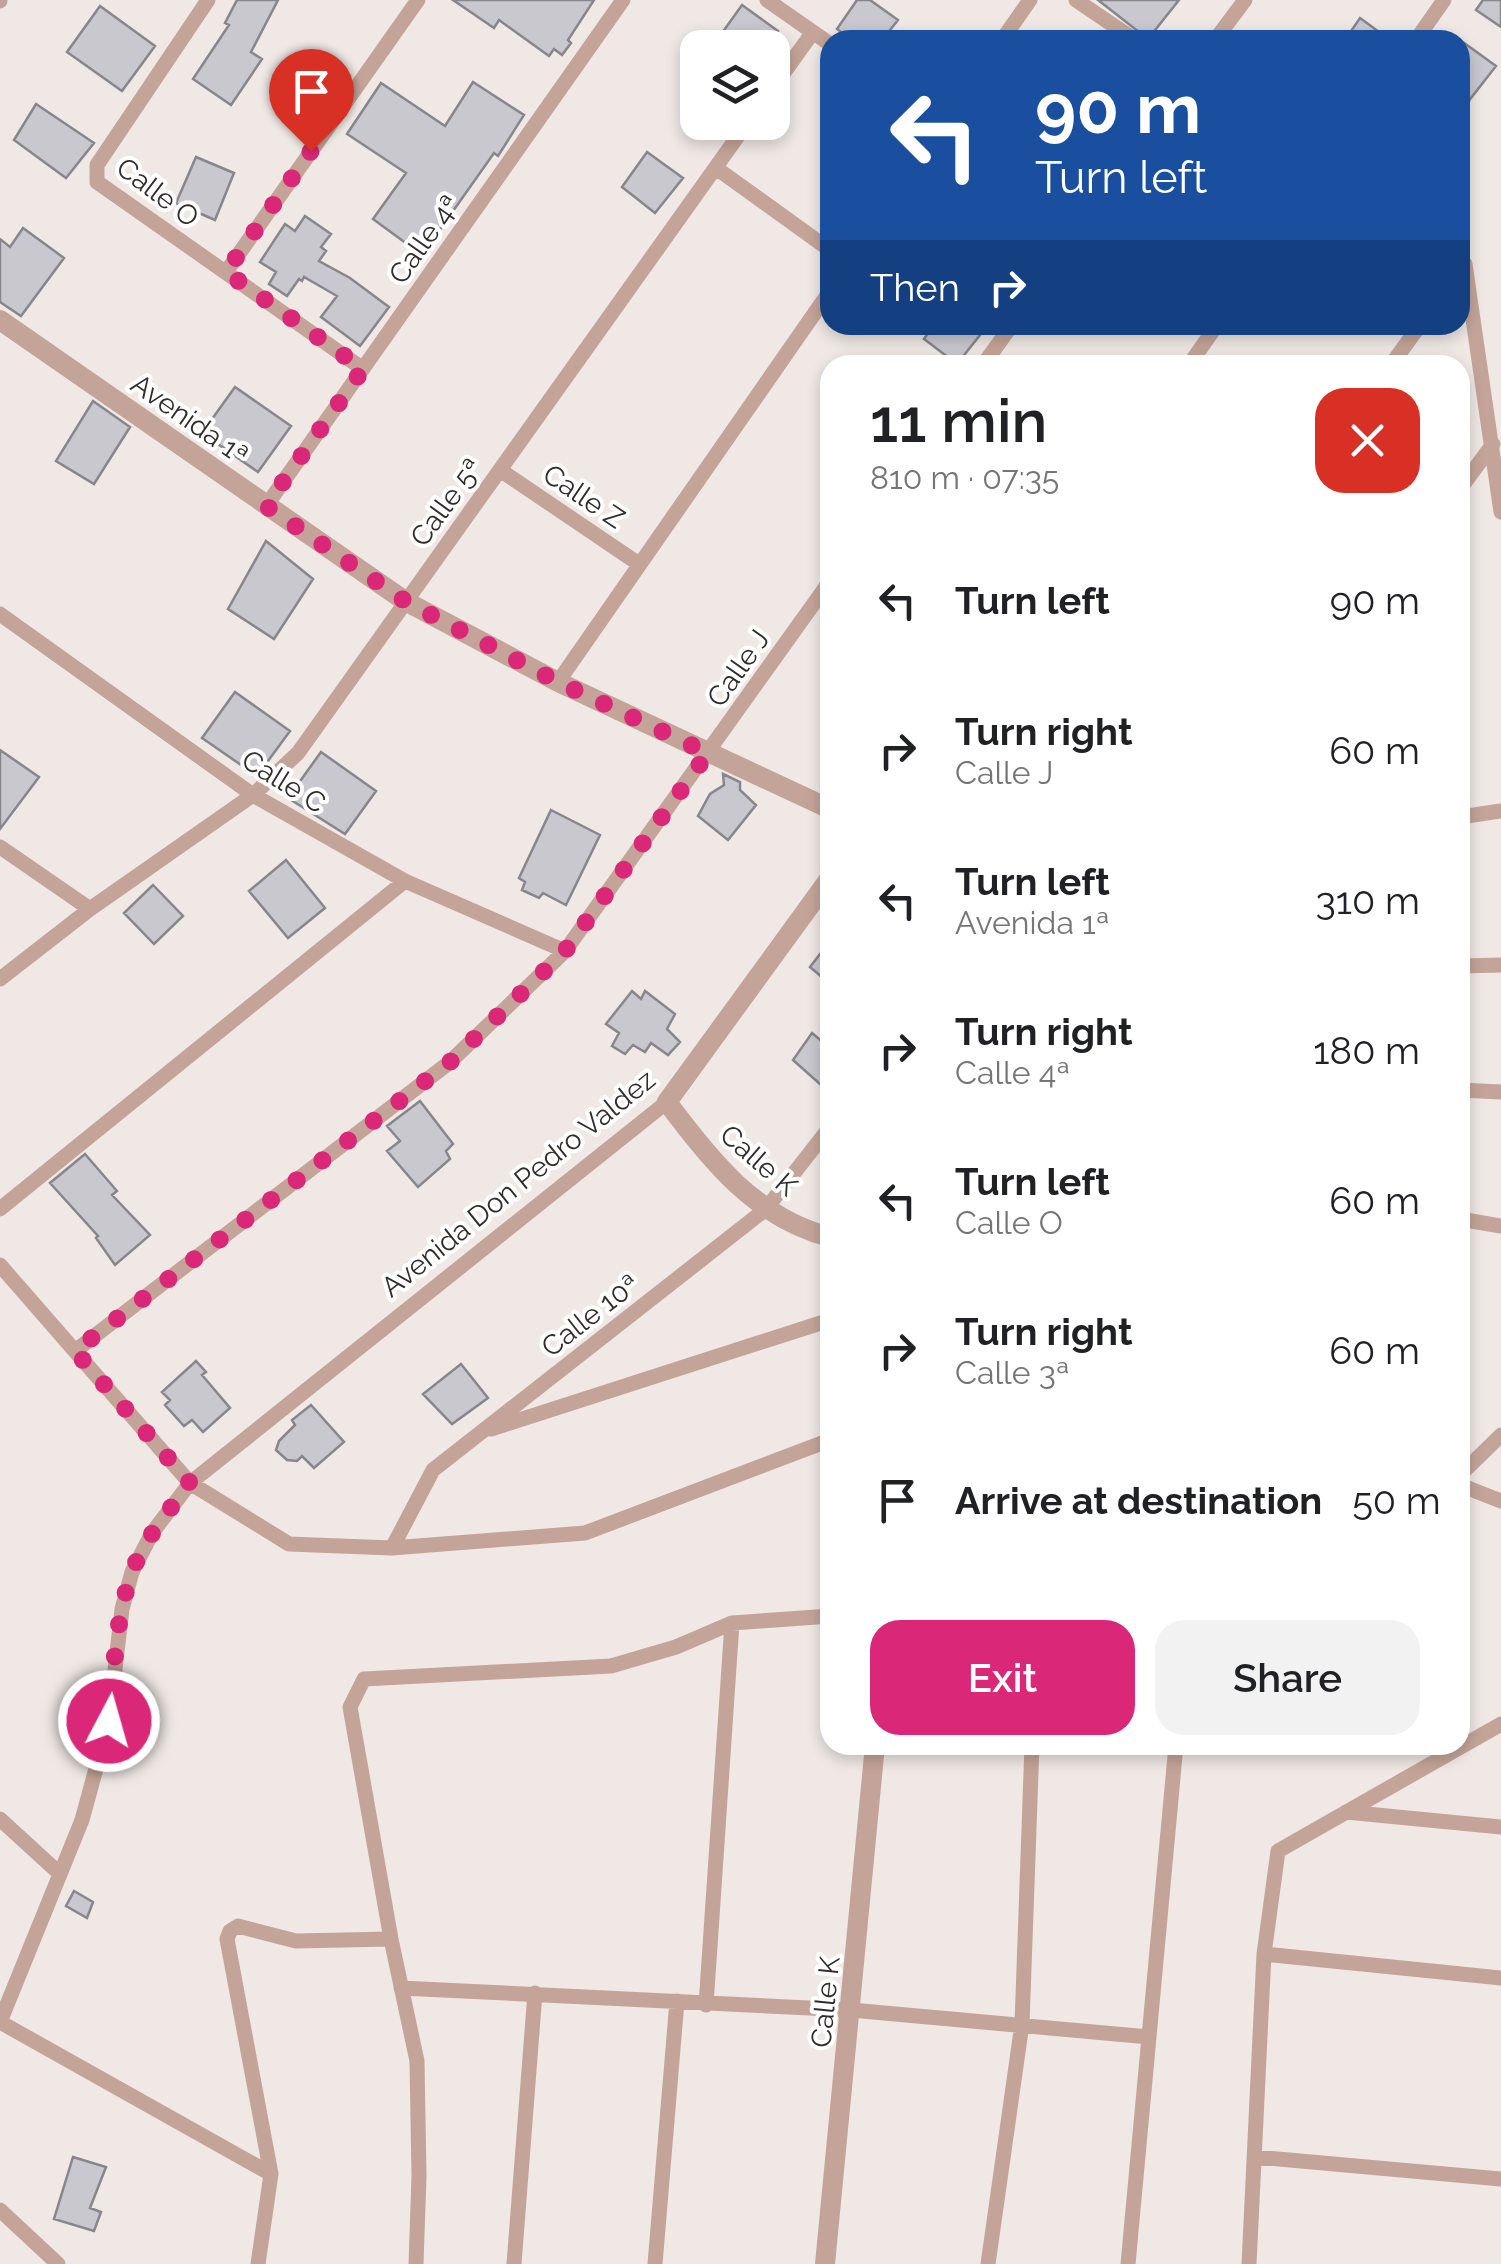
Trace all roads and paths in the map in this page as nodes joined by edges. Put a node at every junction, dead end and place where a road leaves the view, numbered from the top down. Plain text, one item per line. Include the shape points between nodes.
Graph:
1 (208, 0) edge
2 (418, 0) edge
3 (623, 0) edge
4 (767, 0) edge
5 (1030, 0) edge
6 (1076, 0) edge
7 (1246, 0) edge
8 (1444, 0) edge
9 (1009, 30) edge
10 (1120, 30) edge
11 (1223, 30) edge
12 (1423, 30) edge
13 (813, 32) junction
14 (820, 37) edge
15 (790, 64) edge
16 (735, 140) edge
17 (716, 168) junction
18 (820, 243) edge
19 (226, 272) junction
20 (820, 305) edge
21 (1470, 307) edge
22 (0, 320) edge
23 (363, 369) junction
24 (1496, 443) edge
25 (500, 470) junction
26 (1470, 476) edge
27 (266, 506) junction
28 (1501, 512) edge
29 (639, 564) junction
30 (820, 595) edge
31 (405, 601) junction
32 (0, 614) edge
33 (558, 682) junction
34 (708, 753) junction
35 (252, 795) junction
36 (820, 804) edge
37 (1501, 811) edge
38 (1470, 816) edge
39 (0, 846) edge
40 (405, 881) junction
41 (820, 892) edge
42 (90, 908) junction
43 (565, 951) junction
44 (1501, 965) edge
45 (1470, 966) edge
46 (0, 980) edge
47 (1470, 1090) edge
48 (1501, 1092) edge
49 (667, 1102) junction
50 (820, 1140) edge
51 (0, 1209) edge
52 (766, 1210) junction
53 (1470, 1221) edge
54 (1501, 1226) edge
55 (820, 1235) edge
56 (0, 1265) edge
57 (820, 1323) edge
58 (75, 1351) junction
59 (481, 1432) junction
60 (1501, 1435) edge
61 (820, 1444) edge
62 (1470, 1466) edge
63 (190, 1483) junction
64 (1470, 1489) edge
65 (1501, 1500) edge
66 (392, 1548) junction
67 (820, 1617) edge
68 (732, 1623) junction
69 (1501, 1724) edge
70 (1470, 1742) edge
71 (874, 1755) edge
72 (1032, 1755) edge
73 (1175, 1755) edge
74 (1446, 1755) edge
75 (1346, 1812) junction
76 (0, 1819) edge
77 (1501, 1827) edge
78 (59, 1873) junction
79 (391, 1939) junction
80 (1264, 1954) junction
81 (1501, 1978) edge
82 (401, 1988) junction
83 (536, 1993) junction
84 (677, 2002) junction
85 (706, 2005) junction
86 (852, 2010) junction
87 (0, 2022) edge
88 (1022, 2024) junction
89 (1149, 2037) junction
90 (1256, 2158) junction
91 (271, 2174) junction
92 (1501, 2180) edge
93 (0, 2210) edge
94 (58, 2264) edge
95 (258, 2264) edge
96 (416, 2264) edge
97 (514, 2264) edge
98 (655, 2264) edge
99 (825, 2264) edge
100 (988, 2264) edge
101 (1128, 2264) edge
102 (1249, 2264) edge

1 - 19 street, Calle O via 95,174 97,182
2 - 19 street
3 - 23 street, Calle 4ª
4 - 13 street
5 - 9 street
6 - 10 street
7 - 11 street
8 - 12 street
13 - 14 street
13 - 15 street
16 - 17 street, Calle 5ª
17 - 18 street
17 - 25 street, Calle 5ª
19 - 23 street, Calle O
20 - 29 street
21 - 24 street
22 - 27 street, Avenida 1ª
23 - 27 street, Calle 4ª
24 - 26 street
24 - 28 street
25 - 29 street, Calle Z
25 - 31 street, Calle 5ª
27 - 31 street, Avenida 1ª
29 - 33 street
30 - 34 street, Calle J
31 - 33 street, Avenida 1ª
31 - 35 street, Calle 5ª via 308,741
32 - 35 street, Calle C
33 - 34 street, Avenida 1ª
34 - 36 street, Avenida 1ª
34 - 43 street, Calle J
35 - 40 street, Calle C
35 - 42 street, Calle 5ª
37 - 38 street
39 - 42 street
40 - 43 street, Calle C
40 - 51 street
41 - 49 street, Avenida Don Pedro Valdez
42 - 46 street, Calle 5ª
43 - 58 street, Calle J via 450,1062
44 - 45 street
47 - 48 street
49 - 52 street, Calle K via 711,1161
49 - 63 street, Avenida Don Pedro Valdez
50 - 52 street, Calle 10ª
52 - 55 street, Calle K
52 - 59 street, Calle 10ª
53 - 54 street
56 - 58 street
57 - 59 street
58 - 63 street
59 - 66 street, Calle 10ª via 433,1470
60 - 62 street
61 - 66 street via 586,1533
63 - 66 street via 289,1544
63 - 78 street, Avenida Don Pedro Valdez via 132,1572 109,1721 82,1820
64 - 65 street
67 - 68 street
68 - 79 street via 612,1666 364,1680 350,1707
68 - 85 street
69 - 70 street
71 - 86 street, Calle K
72 - 88 street
73 - 89 street
74 - 75 street
75 - 77 street
75 - 80 street via 1278,1850
76 - 78 street
78 - 87 street, Avenida Don Pedro Valdez
79 - 82 street
79 - 91 street via 296,1941 238,1926 230,1931
80 - 81 street
80 - 90 street
82 - 83 street
82 - 96 street via 417,2061
83 - 84 street
83 - 97 street
84 - 85 street
84 - 98 street
85 - 86 street
86 - 88 street
86 - 99 street, Calle K
87 - 91 street
88 - 89 street
88 - 100 street
89 - 101 street
90 - 92 street
90 - 102 street
91 - 95 street
93 - 94 street

